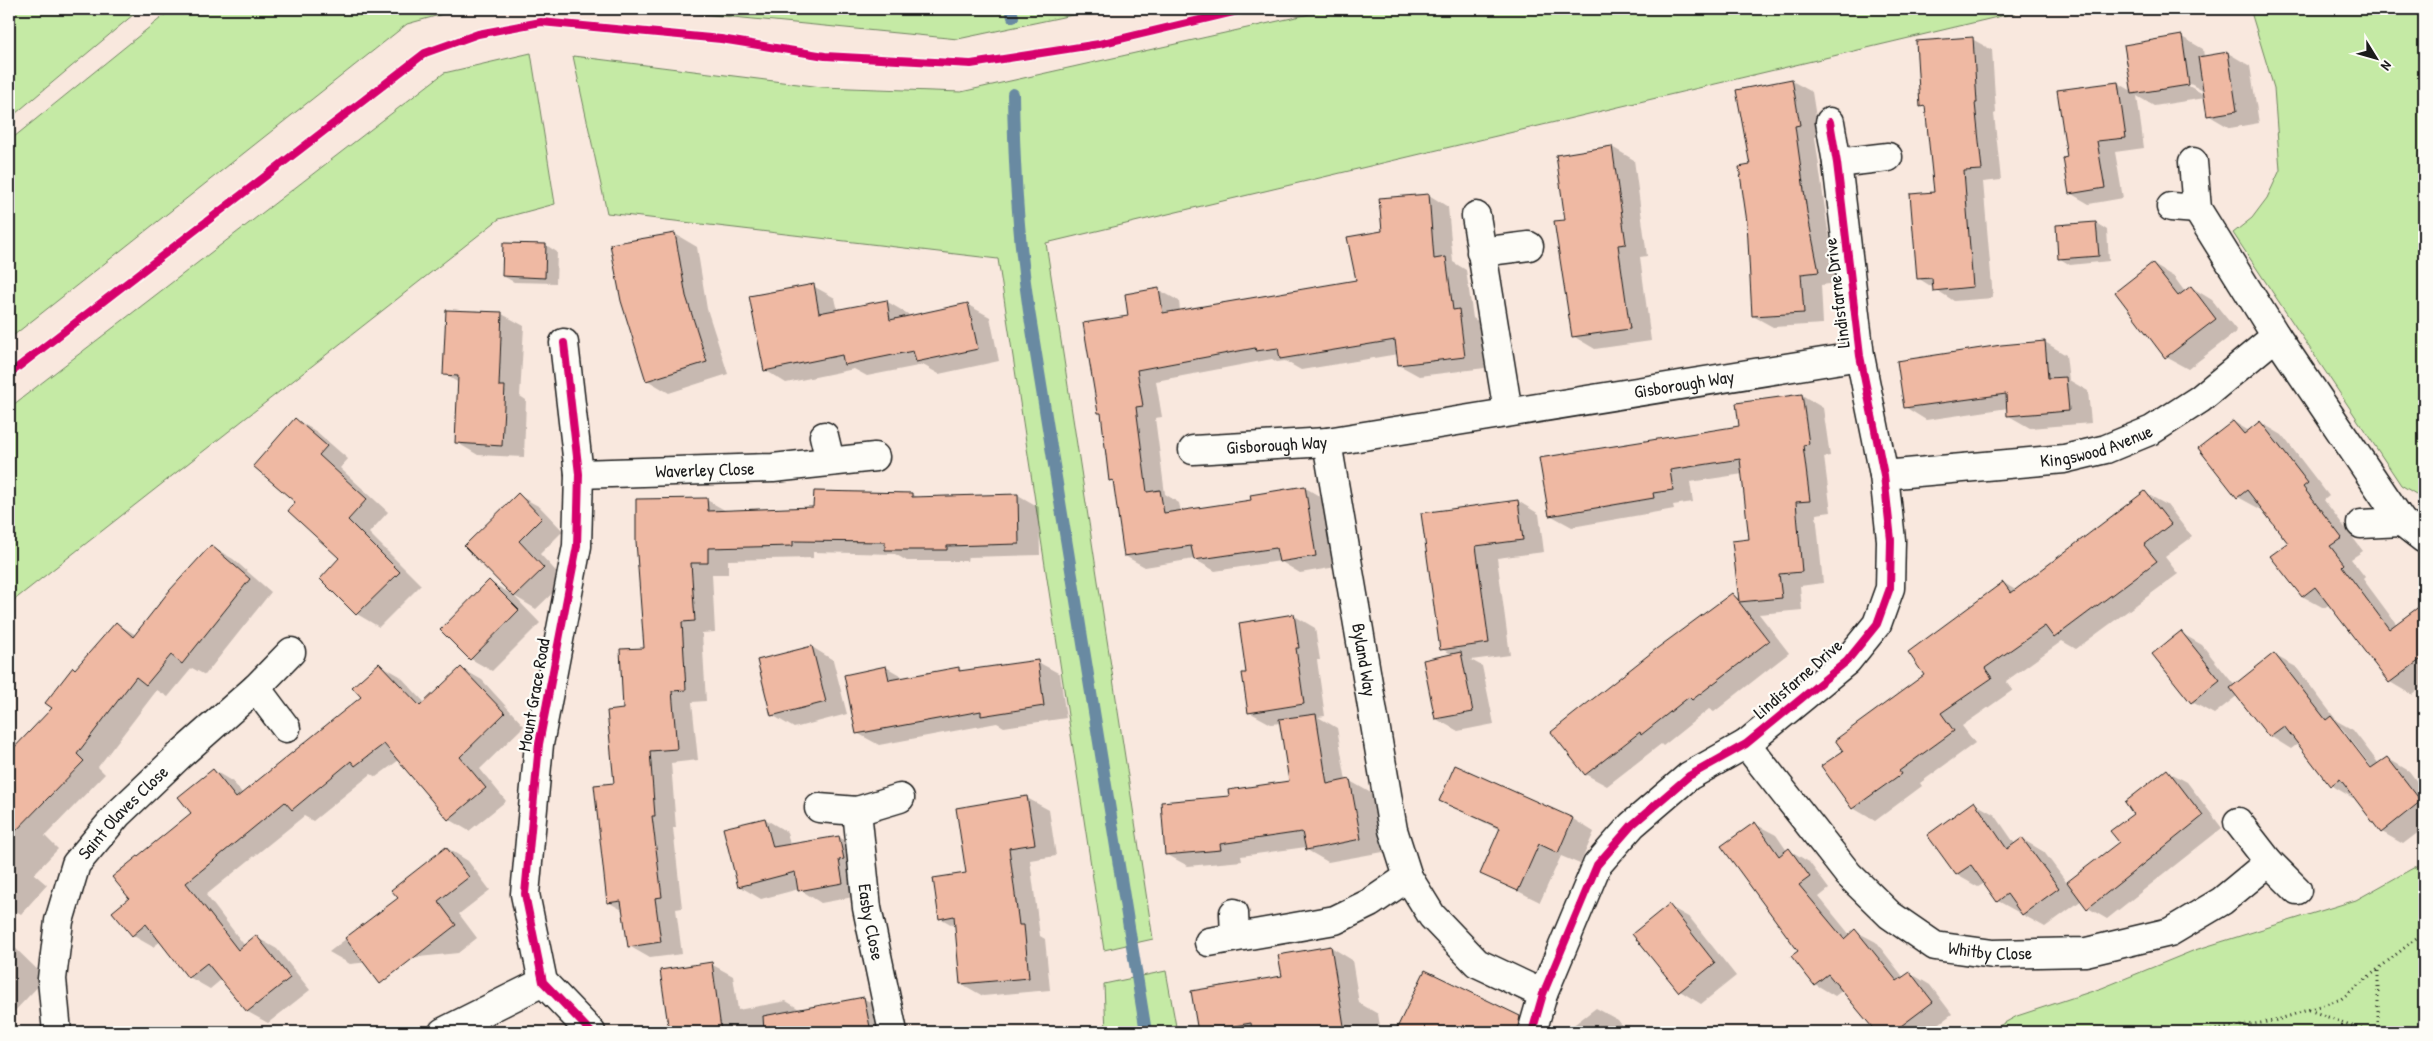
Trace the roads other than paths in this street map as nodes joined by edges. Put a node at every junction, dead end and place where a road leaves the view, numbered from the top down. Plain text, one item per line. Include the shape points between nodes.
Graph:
1 (1830, 122) dead end
2 (1888, 157) dead end
3 (2193, 162) dead end
4 (1836, 163) junction
5 (1476, 216) dead end
6 (1529, 246) dead end
7 (1481, 252) junction
8 (2276, 336) junction
9 (564, 343) dead end
10 (1860, 356) junction
11 (1508, 412) junction
12 (1327, 442) junction
13 (1193, 450) dead end
14 (874, 457) dead end
15 (579, 474) junction
16 (1884, 475) junction
17 (2402, 522) junction
18 (2361, 524) dead end
19 (2424, 539) edge
20 (291, 652) dead end
21 (256, 688) junction
22 (286, 728) dead end
23 (1746, 744) junction
24 (900, 798) dead end
25 (819, 808) dead end
26 (857, 812) junction
27 (2238, 822) dead end
28 (2270, 862) junction
29 (1408, 877) junction
30 (2297, 890) dead end
31 (1209, 942) dead end
32 (543, 982) junction
33 (1543, 994) junction
34 (57, 1032) edge
35 (443, 1032) edge
36 (591, 1032) edge
37 (894, 1032) edge
38 (1532, 1032) edge

1 - 4 street, Lindisfarne Drive
2 - 4 street
3 - 8 street via 2184,208
4 - 10 street, Lindisfarne Drive
5 - 7 street
6 - 7 street
7 - 11 street
8 - 16 street, Kingswood Avenue via 2200,399 2152,430 2106,449 2064,459
8 - 17 street
9 - 15 street, Mount Grace Road
10 - 11 street, Gisborough Way
10 - 16 street, Lindisfarne Drive
11 - 12 street, Gisborough Way
12 - 13 street, Gisborough Way
12 - 29 street, Byland Way via 1393,830
14 - 15 street, Waverley Close via 827,448 773,468
15 - 32 street, Mount Grace Road via 577,546 539,744 525,894
16 - 23 street, Lindisfarne Drive via 1891,540 1890,588 1877,624 1847,661
17 - 18 street
17 - 19 street
20 - 21 street, Saint Olaves Close
21 - 22 street
21 - 34 street, Saint Olaves Close via 118,814 76,864 59,921 52,979
23 - 28 street, Whitby Close via 1848,874 1890,915 1936,946 1993,954 2086,952 2170,932 2222,901
23 - 33 street, Lindisfarne Drive via 1689,776 1632,825 1597,865
24 - 26 street
25 - 26 street
26 - 37 street, Easby Close via 867,908
27 - 28 street
28 - 30 street
29 - 31 street via 1370,903 1335,920 1290,929 1235,924
29 - 33 street, Byland Way via 1432,916 1477,963
32 - 35 street
32 - 36 street
33 - 38 street, Lindisfarne Drive

